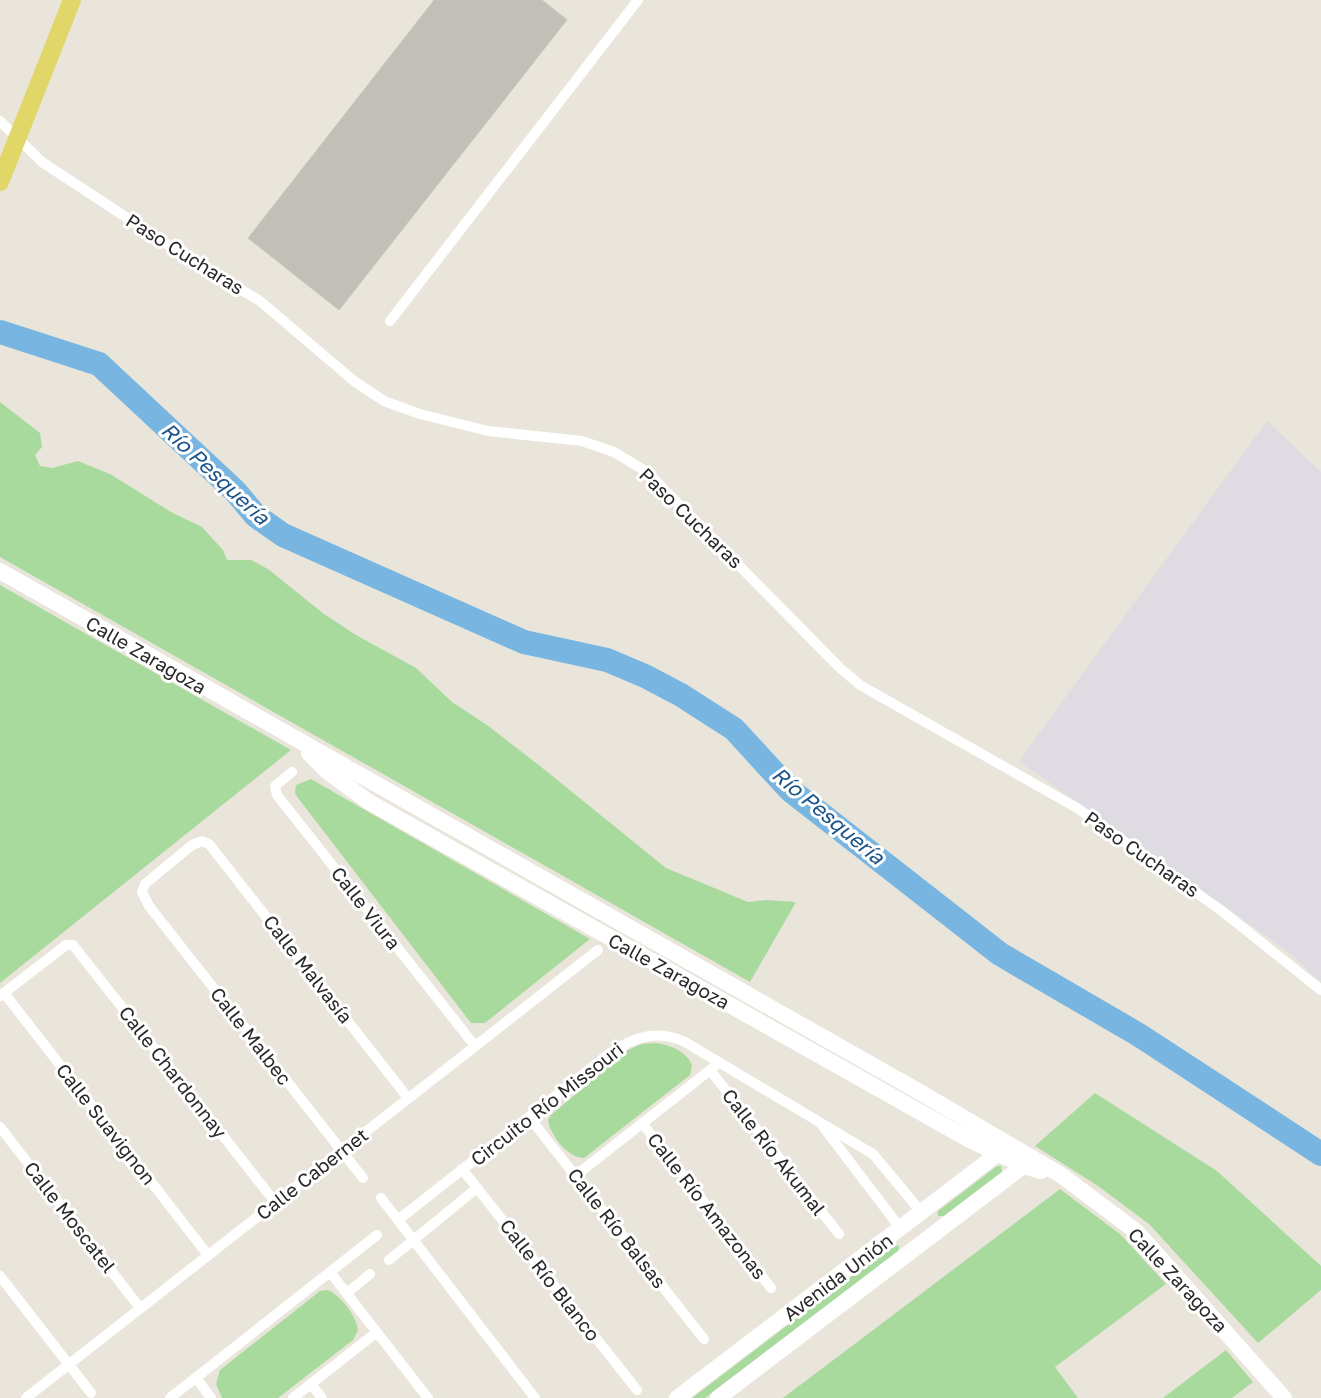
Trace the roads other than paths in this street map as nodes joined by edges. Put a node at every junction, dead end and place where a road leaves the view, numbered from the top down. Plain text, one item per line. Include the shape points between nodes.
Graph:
1 (72, 0) edge
2 (638, 0) edge
3 (0, 121) edge
4 (18, 139) junction
5 (0, 182) edge
6 (390, 321) dead end
7 (0, 571) edge
8 (293, 738) junction
9 (292, 772) dead end
10 (142, 892) joint
11 (627, 927) junction
12 (618, 942) junction
13 (598, 950) dead end
14 (1321, 990) edge
15 (2, 995) edge
16 (475, 1046) junction
17 (720, 1062) junction
18 (710, 1070) junction
19 (408, 1098) junction
20 (529, 1117) junction
21 (817, 1119) junction
22 (642, 1123) junction
23 (0, 1127) edge
24 (968, 1139) junction
25 (1004, 1149) junction
26 (342, 1150) junction
27 (1029, 1162) junction
28 (463, 1169) junction
29 (972, 1175) junction
30 (575, 1176) junction
31 (363, 1178) dead end
32 (477, 1188) junction
33 (380, 1198) dead end
34 (275, 1202) junction
35 (922, 1213) junction
36 (398, 1220) junction
37 (901, 1229) junction
38 (936, 1233) junction
39 (839, 1234) dead end
40 (377, 1235) dead end
41 (413, 1240) junction
42 (915, 1248) junction
43 (208, 1255) junction
44 (389, 1260) dead end
45 (331, 1272) junction
46 (370, 1274) dead end
47 (0, 1276) edge
48 (771, 1288) dead end
49 (347, 1293) junction
50 (140, 1308) junction
51 (377, 1332) junction
52 (704, 1339) dead end
53 (69, 1364) junction
54 (196, 1378) junction
55 (311, 1384) junction
56 (637, 1390) dead end
57 (92, 1393) dead end
58 (1282, 1397) edge
59 (26, 1398) edge
60 (170, 1398) edge
61 (211, 1398) edge
62 (293, 1398) edge
63 (322, 1398) edge
64 (428, 1398) edge
65 (535, 1398) edge
66 (677, 1398) edge
67 (719, 1398) edge

1 - 4 main road
2 - 6 street
3 - 4 street, Paso Cucharas
4 - 5 main road
4 - 14 street, Paso Cucharas via 56,172 260,301 384,401 488,431 582,441 638,466 860,685 1077,808 1232,918
7 - 8 street, Calle Zaragoza
8 - 11 street, Calle Zaragoza
8 - 12 street, Calle Zaragoza via 369,802
9 - 16 street, Calle Viura via 275,786 277,795
10 - 19 street, Calle Malvasía via 148,880 174,859 197,842 206,842
10 - 26 street, Calle Malbec
11 - 12 street
11 - 25 street, Calle Zaragoza
12 - 24 street, Calle Zaragoza
13 - 16 street, Calle Cabernet
15 - 34 street, Calle Chardonnay via 71,943
15 - 43 street, Calle Suavignon
16 - 19 street, Calle Cabernet
17 - 18 street
17 - 20 street, Circuito Río Missouri via 677,1038 642,1036 609,1054
17 - 21 street, Circuito Río Missouri
18 - 22 street
18 - 39 street, Calle Río Akumal
19 - 26 street, Calle Cabernet
20 - 28 street, Circuito Río Missouri
20 - 30 street, Calle Río Balsas
21 - 35 street, Circuito Río Missouri via 873,1154
21 - 37 street, Circuito Río Missouri
22 - 30 street
22 - 48 street, Calle Río Amazonas
23 - 50 street, Calle Moscatel
24 - 25 street, Calle Zaragoza
24 - 29 street via 976,1157
25 - 27 street, Calle Zaragoza
25 - 29 street, Avenida Unión
26 - 31 street, Calle Malbec
26 - 34 street, Calle Cabernet
27 - 38 street, Avenida Unión
27 - 58 street, Calle Zaragoza via 1061,1175 1137,1232
28 - 32 street, Calle Río Blanco
28 - 36 street, Circuito Río Missouri
29 - 35 street, Avenida Unión
30 - 52 street, Calle Río Balsas
32 - 41 street, Circuito Río Missouri
32 - 56 street, Calle Río Blanco
33 - 36 street
34 - 43 street, Calle Cabernet
35 - 37 street, Avenida Unión
35 - 38 street
36 - 41 street
37 - 42 street
37 - 66 street, Avenida Unión
38 - 42 street, Avenida Unión
40 - 45 street
41 - 44 street, Circuito Río Missouri
41 - 65 street
42 - 67 street, Avenida Unión
43 - 50 street, Calle Cabernet
45 - 49 street
45 - 54 street
46 - 49 street
47 - 53 street
49 - 51 street
50 - 53 street, Calle Cabernet
51 - 55 street
51 - 64 street
53 - 57 street
53 - 59 street, Calle Cabernet
54 - 60 street
54 - 61 street
55 - 62 street
55 - 63 street

